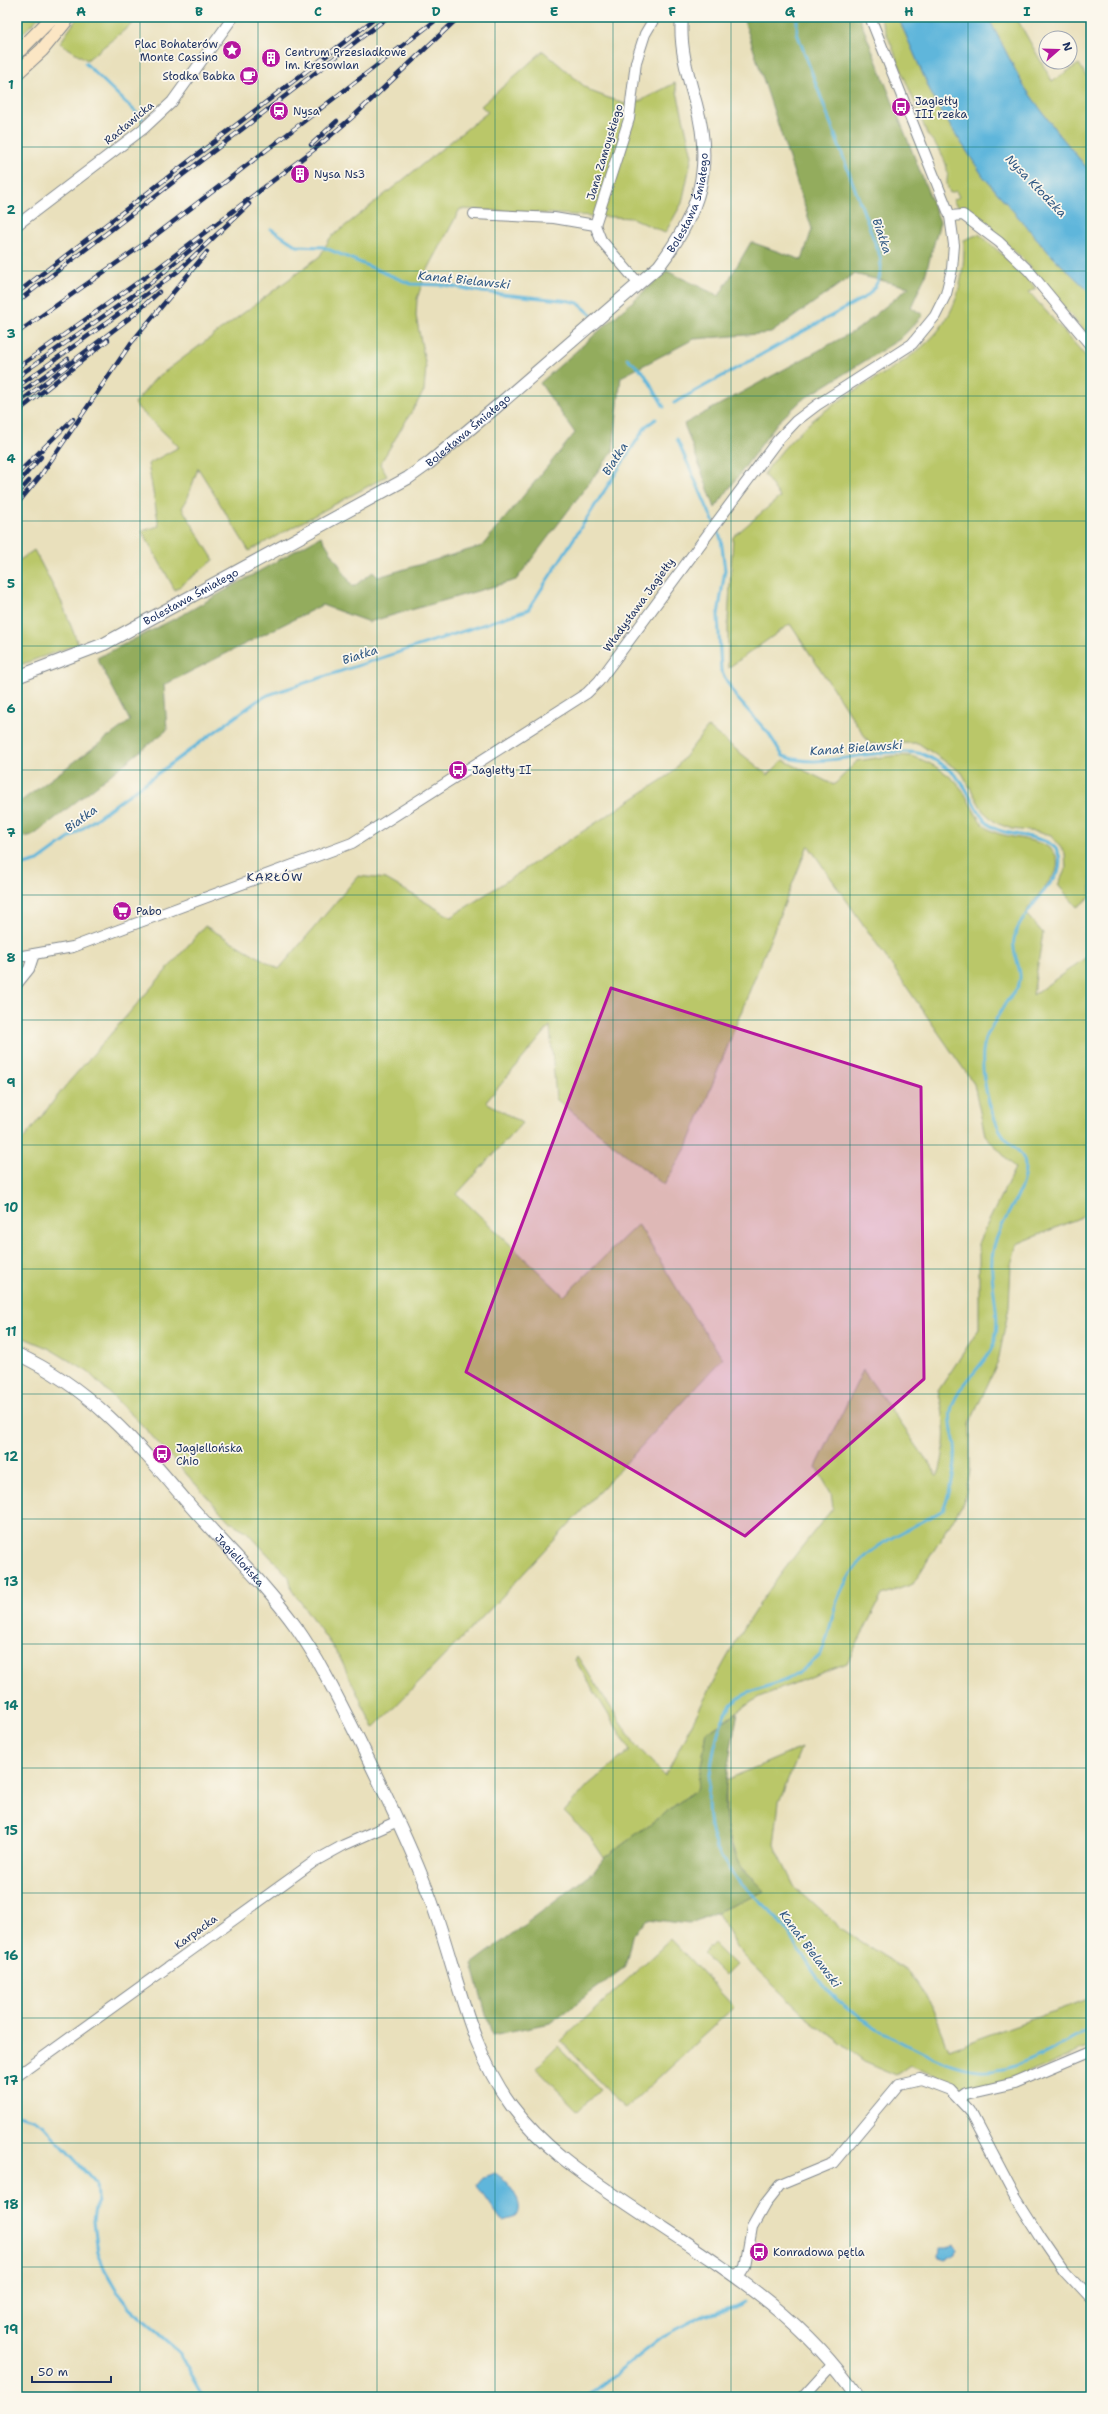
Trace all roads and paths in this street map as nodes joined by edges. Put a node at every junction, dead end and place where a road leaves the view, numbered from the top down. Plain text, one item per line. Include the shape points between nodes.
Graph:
1 (53, 17) edge
2 (69, 17) edge
3 (233, 17) edge
4 (655, 17) edge
5 (682, 17) edge
6 (870, 17) edge
7 (17, 53) edge
8 (17, 73) edge
9 (474, 214) dead end
10 (950, 216) junction
11 (17, 225) edge
12 (595, 225) junction
13 (639, 284) junction
14 (1091, 346) edge
15 (17, 677) edge
16 (34, 954) junction
17 (17, 957) edge
18 (17, 984) edge
19 (17, 1354) edge
20 (398, 1821) junction
21 (1091, 2051) edge
22 (17, 2076) edge
23 (960, 2099) junction
24 (738, 2278) junction
25 (1091, 2300) edge
26 (833, 2364) junction
27 (803, 2397) edge
28 (858, 2397) edge

1 - 7 main road
2 - 8 main road via 42,50
3 - 11 street, Racławicka via 172,102 143,129
4 - 12 street, Jana Zamoyskiego via 645,34 636,62 629,119
5 - 13 street, Bolesława Śmiałego via 681,41 703,136 703,174 692,215 659,266
6 - 10 street, Władysława Jagiełły
9 - 12 street via 554,218
10 - 14 street via 963,215 999,242 1033,276
10 - 16 street, Władysława Jagiełły via 954,244 950,278 943,300 929,325 905,351 817,405 791,426 718,519 594,687 352,844 73,947
12 - 13 street via 601,240
13 - 15 street, Bolesława Śmiałego via 490,412 408,478 104,644
16 - 17 street, Władysława Jagiełły
16 - 18 street via 29,969
19 - 20 street, Jagiellońska via 69,1382 109,1415 286,1613 326,1675
20 - 22 street, Karpacka via 315,1861
20 - 24 street, Jagiellońska via 438,1918 488,2068 514,2109 532,2131 566,2161
21 - 23 street via 1015,2083 967,2094
23 - 24 street via 941,2086 921,2079 899,2084 833,2163 784,2183 776,2189 752,2228 745,2267
23 - 25 street via 976,2120 1016,2198 1040,2236 1064,2271
24 - 26 street, Jagiellońska via 788,2316
26 - 27 street
26 - 28 street, Jagiellońska

